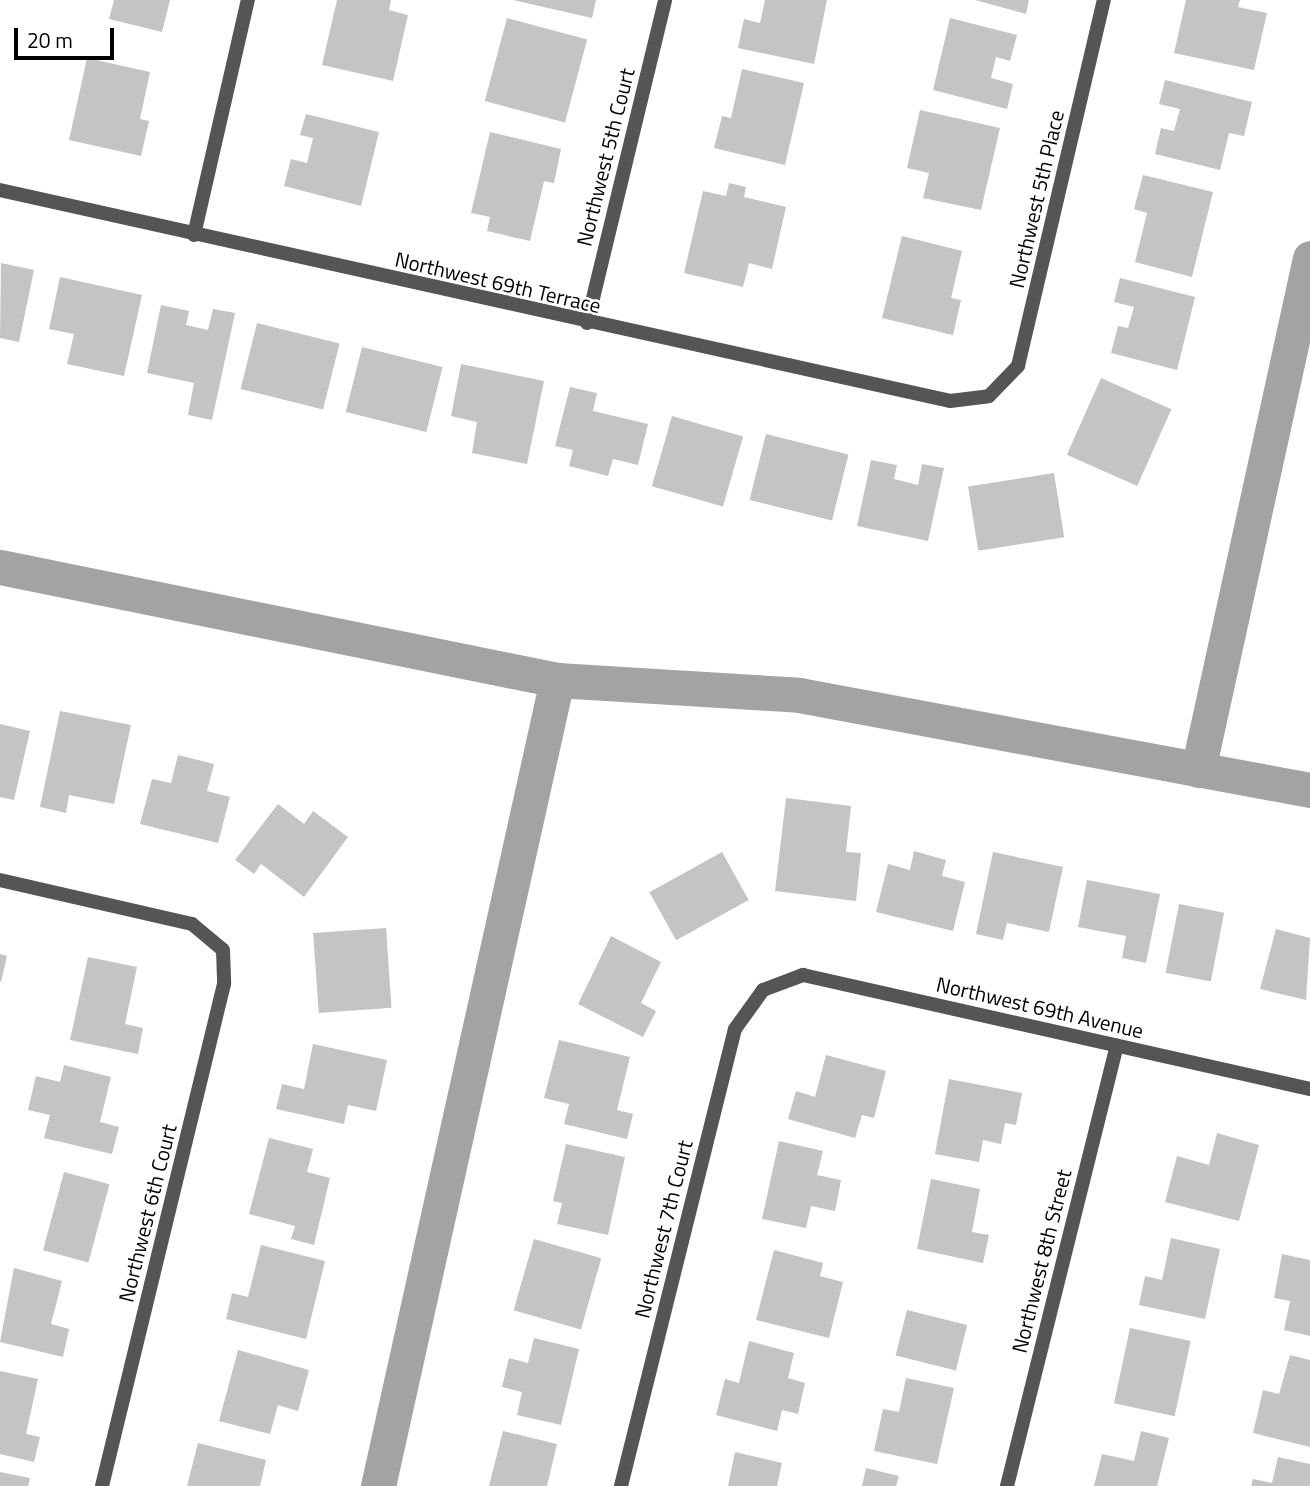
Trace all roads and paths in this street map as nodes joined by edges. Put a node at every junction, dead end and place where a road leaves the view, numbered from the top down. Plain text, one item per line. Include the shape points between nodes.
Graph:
1 (248, 0) edge
2 (665, 0) edge
3 (1104, 0) edge
4 (0, 190) edge
5 (194, 234) junction
6 (587, 323) junction
7 (989, 396) joint
8 (0, 880) edge
9 (763, 990) joint
10 (1116, 1046) junction
11 (1310, 1089) edge
12 (102, 1486) edge
13 (621, 1486) edge
14 (1007, 1486) edge

1 - 5 street
2 - 6 street, Northwest 5th Court
3 - 7 street, Northwest 5th Place via 1018,366
4 - 5 street, Northwest 69th Terrace
5 - 6 street, Northwest 69th Terrace
6 - 7 street, Northwest 69th Terrace via 950,401
8 - 12 street, Northwest 6th Court via 192,924 223,950 224,985
9 - 10 street, Northwest 69th Avenue via 803,975
9 - 13 street, Northwest 7th Court via 735,1029
10 - 11 street, Northwest 69th Avenue
10 - 14 street, Northwest 8th Street

